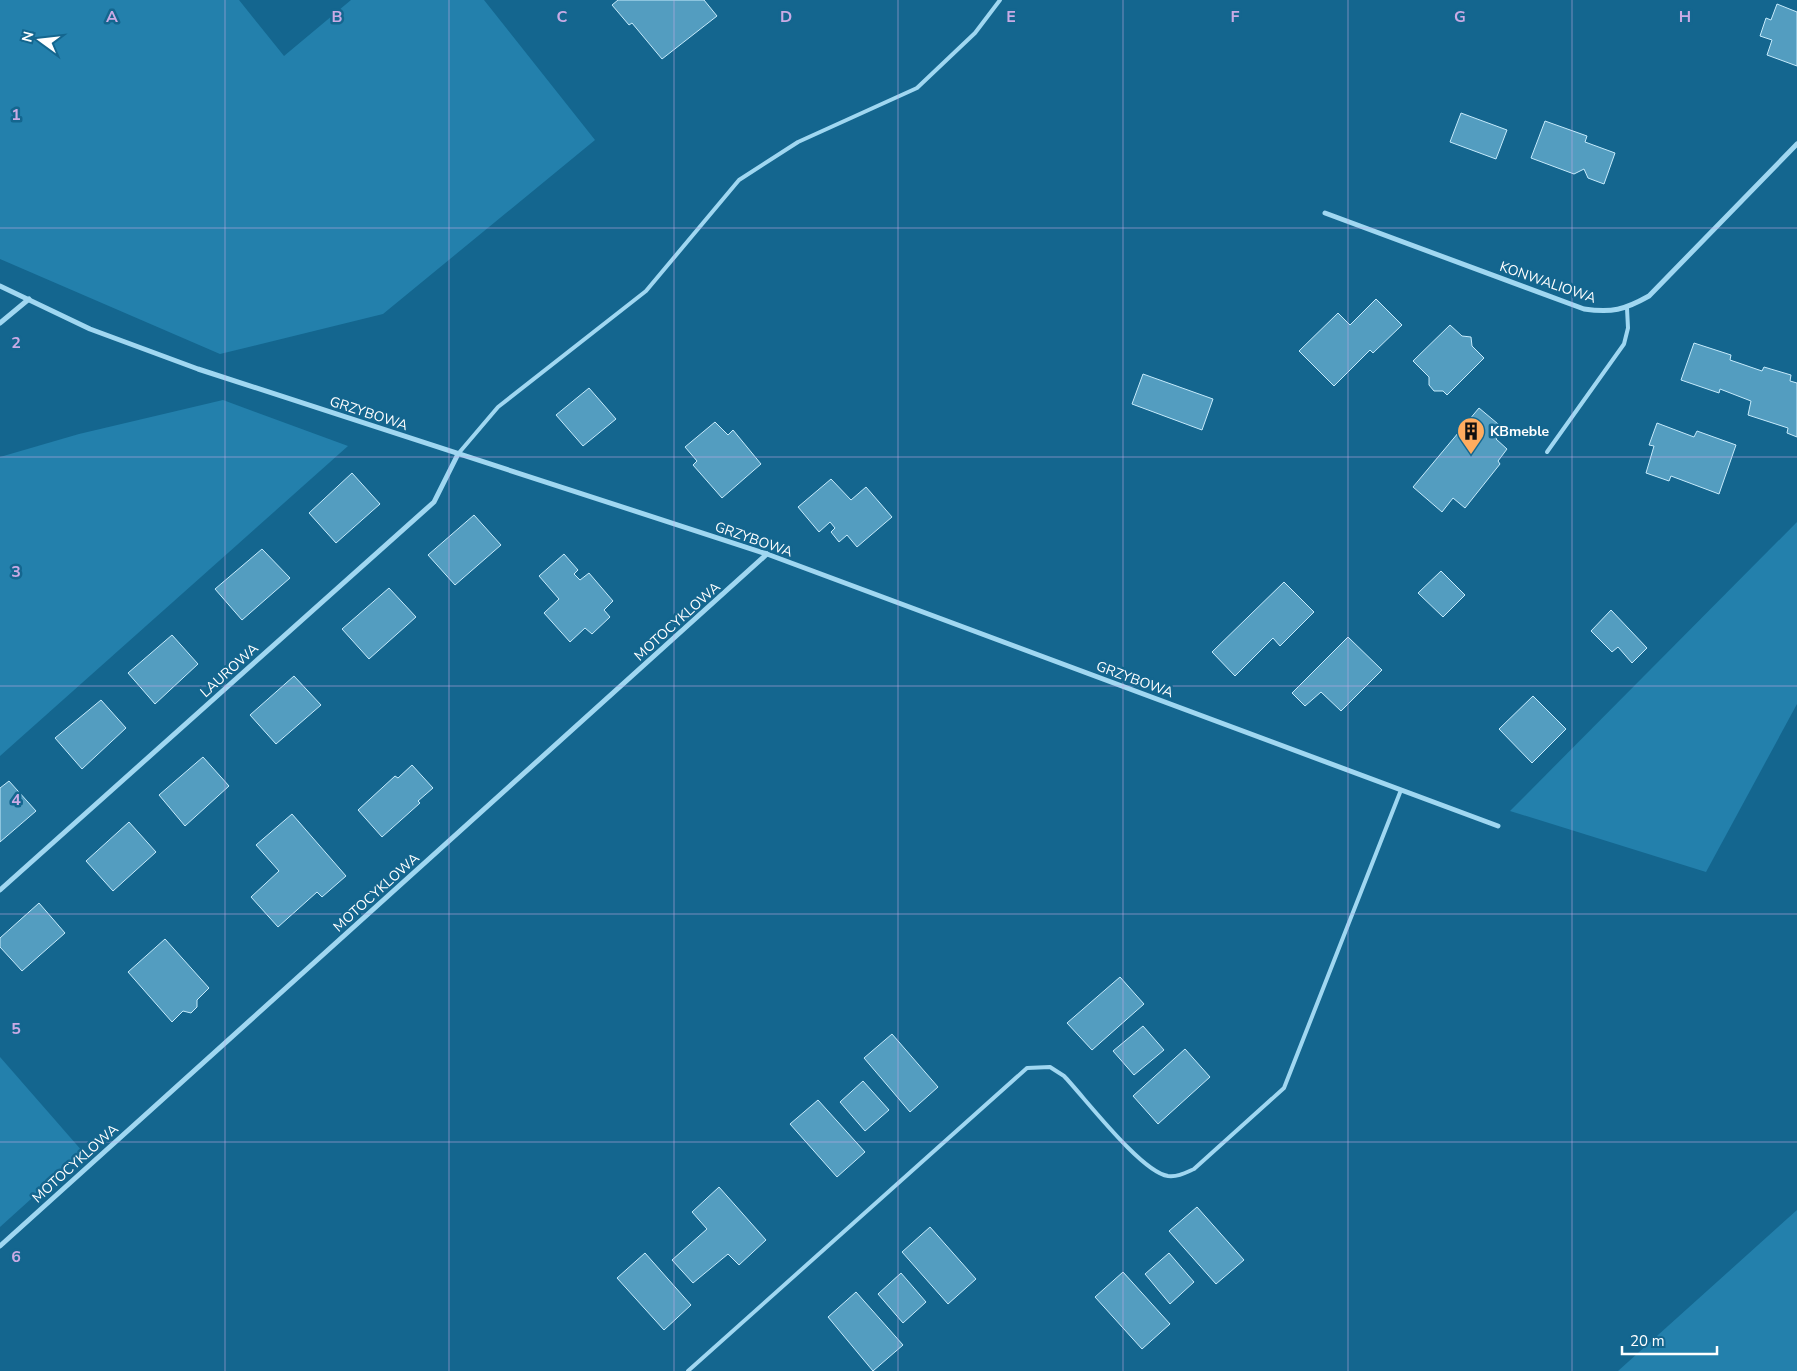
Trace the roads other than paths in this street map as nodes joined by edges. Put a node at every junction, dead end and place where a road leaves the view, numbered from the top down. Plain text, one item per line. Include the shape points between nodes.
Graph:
1 (1000, 0) edge
2 (1797, 144) edge
3 (1325, 213) dead end
4 (0, 286) edge
5 (29, 299) junction
6 (1627, 308) junction
7 (0, 324) edge
8 (1547, 452) dead end
9 (458, 454) junction
10 (767, 554) junction
11 (1401, 790) junction
12 (1498, 826) dead end
13 (0, 890) edge
14 (0, 1246) edge
15 (688, 1371) edge

1 - 9 lane via 975,33 916,88 798,142 739,180 646,291 498,407
2 - 6 street, KONWALIOWA via 1649,296
3 - 6 street, KONWALIOWA via 1584,309 1604,312
4 - 5 street, GRZYBOWA
5 - 7 street
5 - 9 street, GRZYBOWA via 90,328 189,366
6 - 8 lane via 1628,328 1624,344
9 - 10 street, GRZYBOWA
9 - 13 street, LAUROWA via 434,502
10 - 11 street, GRZYBOWA
10 - 14 street, MOTOCYKLOWA
11 - 12 street, GRZYBOWA
11 - 15 lane via 1284,1088 1194,1169 1180,1176 1166,1176 1142,1162 1064,1076 1050,1068 1027,1068

